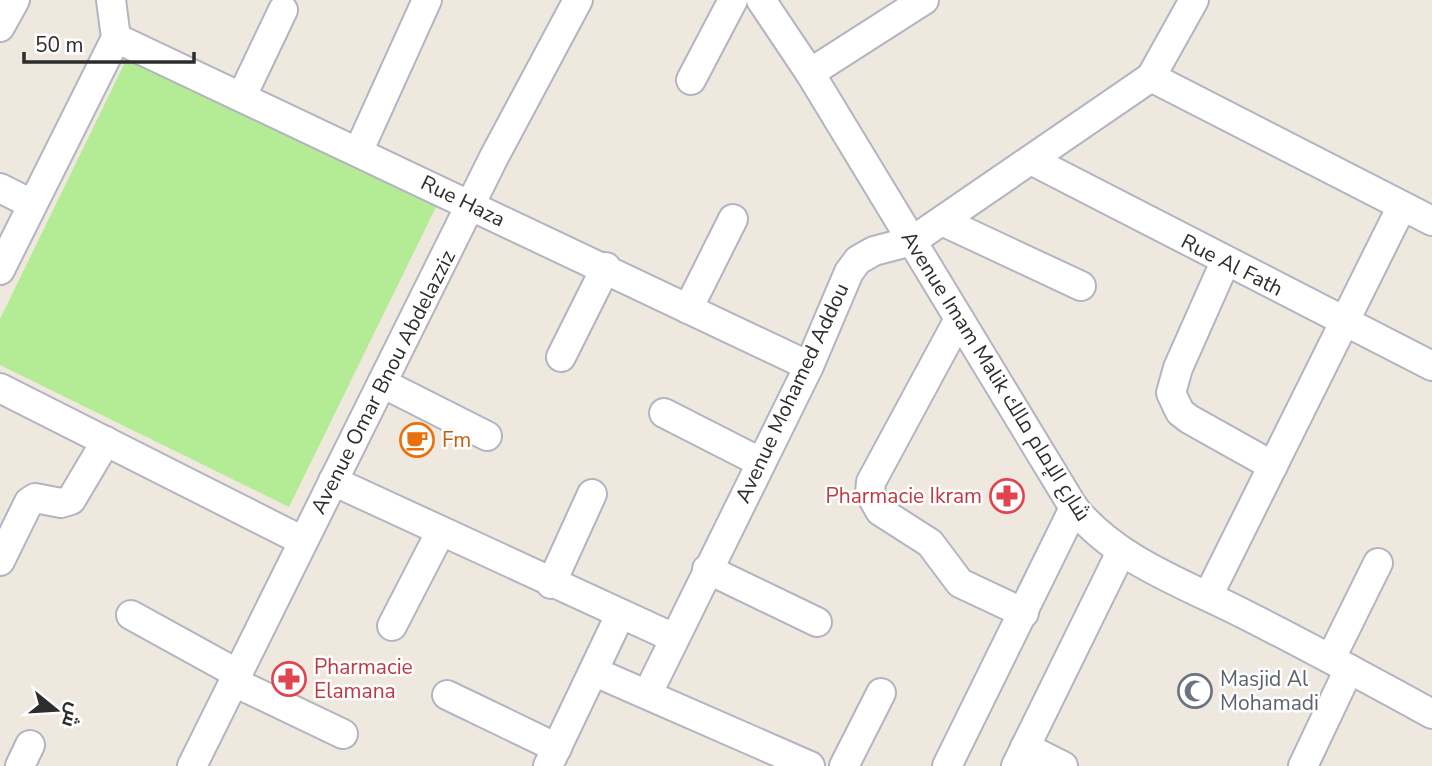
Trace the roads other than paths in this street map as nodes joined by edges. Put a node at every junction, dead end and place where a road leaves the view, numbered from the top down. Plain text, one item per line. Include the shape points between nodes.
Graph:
1 (111, 0) edge
2 (427, 0) edge
3 (578, 0) edge
4 (733, 0) edge
5 (761, 0) edge
6 (924, 0) edge
7 (1194, 0) edge
8 (284, 10) dead end
9 (116, 38) junction
10 (810, 73) junction
11 (1151, 77) junction
12 (691, 80) dead end
13 (242, 96) junction
14 (359, 150) junction
15 (1033, 161) junction
16 (0, 188) edge
17 (32, 204) junction
18 (471, 206) junction
19 (1402, 206) junction
20 (733, 219) dead end
21 (942, 221) junction
22 (1432, 221) edge
23 (912, 242) junction
24 (1225, 262) junction
25 (606, 267) junction
26 (0, 270) edge
27 (1081, 286) dead end
28 (688, 309) junction
29 (959, 319) junction
30 (1344, 323) junction
31 (561, 357) dead end
32 (809, 366) junction
33 (1432, 366) edge
34 (382, 383) junction
35 (0, 388) edge
36 (664, 414) dead end
37 (488, 436) dead end
38 (106, 441) junction
39 (760, 462) junction
40 (1273, 466) junction
41 (333, 481) junction
42 (592, 494) dead end
43 (1074, 508) junction
44 (440, 533) junction
45 (303, 541) junction
46 (1121, 552) junction
47 (0, 561) edge
48 (1378, 563) dead end
49 (708, 569) junction
50 (551, 584) junction
51 (1209, 596) junction
52 (1024, 613) junction
53 (131, 615) dead end
54 (620, 615) junction
55 (817, 622) dead end
56 (392, 626) dead end
57 (674, 638) junction
58 (1340, 664) junction
59 (595, 672) junction
60 (236, 678) junction
61 (648, 693) junction
62 (881, 693) dead end
63 (447, 695) dead end
64 (1432, 715) edge
65 (343, 734) dead end
66 (553, 757) edge
67 (1021, 757) edge
68 (191, 766) edge
69 (810, 766) edge
70 (844, 766) edge
71 (947, 766) edge
72 (1063, 766) edge
73 (1303, 766) edge

1 - 9 street
2 - 14 street
3 - 18 street, Avenue Omar Bnou Abdelazziz
4 - 12 street
5 - 10 street, Avenue Imam Malik شارع الإمام مالك
6 - 10 street
7 - 11 street, Avenue Mohamed Addou
8 - 13 street
9 - 13 street, Rue Haza
9 - 17 street
10 - 23 street, Avenue Imam Malik شارع الإمام مالك
11 - 15 street, Avenue Mohamed Addou
11 - 19 street
13 - 14 street, Rue Haza
14 - 18 street, Rue Haza
15 - 21 street, Avenue Mohamed Addou
15 - 24 street, Rue Al Fath
16 - 17 street
17 - 26 street
18 - 25 street, Rue Haza
18 - 34 street, Avenue Omar Bnou Abdelazziz
19 - 22 street
19 - 30 street
20 - 28 street
21 - 23 street, Avenue Mohamed Addou
21 - 27 street
23 - 29 street, Avenue Imam Malik شارع الإمام مالك
23 - 32 street, Avenue Mohamed Addou via 858,260 836,297
24 - 30 street, Rue Al Fath
24 - 40 street via 1171,393 1189,419
25 - 28 street, Rue Haza
25 - 31 street
28 - 32 street, Rue Haza
29 - 43 street, Avenue Imam Malik شارع الإمام مالك
29 - 52 street via 871,482 870,493 880,511 930,543 960,583
30 - 33 street, Rue Al Fath
30 - 40 street
32 - 39 street, Avenue Mohamed Addou
34 - 37 street
34 - 41 street, Avenue Omar Bnou Abdelazziz
35 - 38 street
36 - 39 street
38 - 45 street
38 - 47 street via 68,502 32,499
39 - 49 street, Avenue Mohamed Addou
40 - 51 street
41 - 44 street
41 - 45 street, Avenue Omar Bnou Abdelazziz
42 - 50 street
43 - 46 street, Avenue Imam Malik شارع الإمام مالك
43 - 52 street
44 - 50 street
44 - 56 street
45 - 60 street, Avenue Omar Bnou Abdelazziz
46 - 51 street, Avenue Imam Malik شارع الإمام مالك
46 - 67 street
48 - 58 street
49 - 55 street
49 - 57 street, Avenue Mohamed Addou
50 - 54 street
51 - 58 street, Avenue Imam Malik شارع الإمام مالك
52 - 71 street
53 - 60 street
54 - 57 street
54 - 59 street
57 - 61 street, Avenue Mohamed Addou
58 - 64 street, Avenue Imam Malik شارع الإمام مالك
58 - 73 street
59 - 61 street
59 - 66 street
60 - 65 street
60 - 68 street, Avenue Omar Bnou Abdelazziz
61 - 69 street
62 - 70 street
63 - 66 street
67 - 72 street

